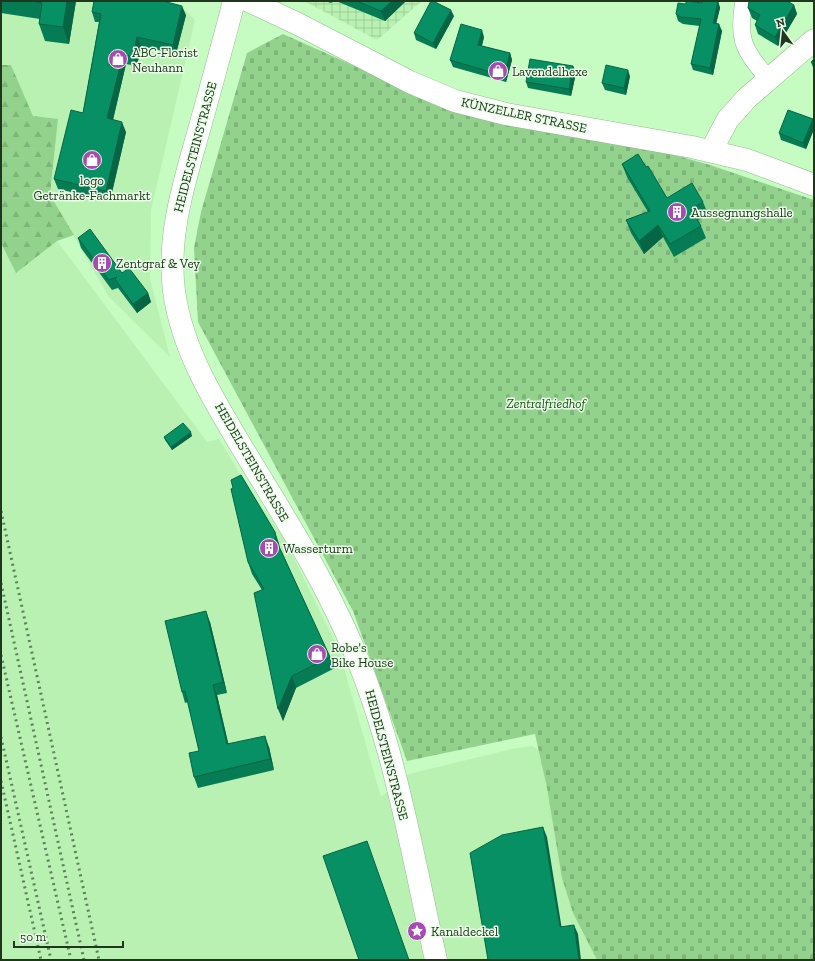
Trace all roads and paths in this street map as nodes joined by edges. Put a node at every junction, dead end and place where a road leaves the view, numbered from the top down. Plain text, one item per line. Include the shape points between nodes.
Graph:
1 (234, 1) edge
2 (249, 1) edge
3 (744, 1) edge
4 (814, 40) edge
5 (768, 79) junction
6 (710, 151) junction
7 (814, 185) edge
8 (436, 960) edge

1 - 8 main road, HEIDELSTEINSTRASSE via 175,226 173,267 177,308 197,366 338,613 361,664 393,772
2 - 6 main road, KÜNZELLER STRASSE via 410,82 455,101 506,114 645,137
3 - 5 street via 740,24 742,36 751,58
4 - 5 main road
5 - 6 main road via 728,119
6 - 7 main road, KÜNZELLER STRASSE via 747,160

